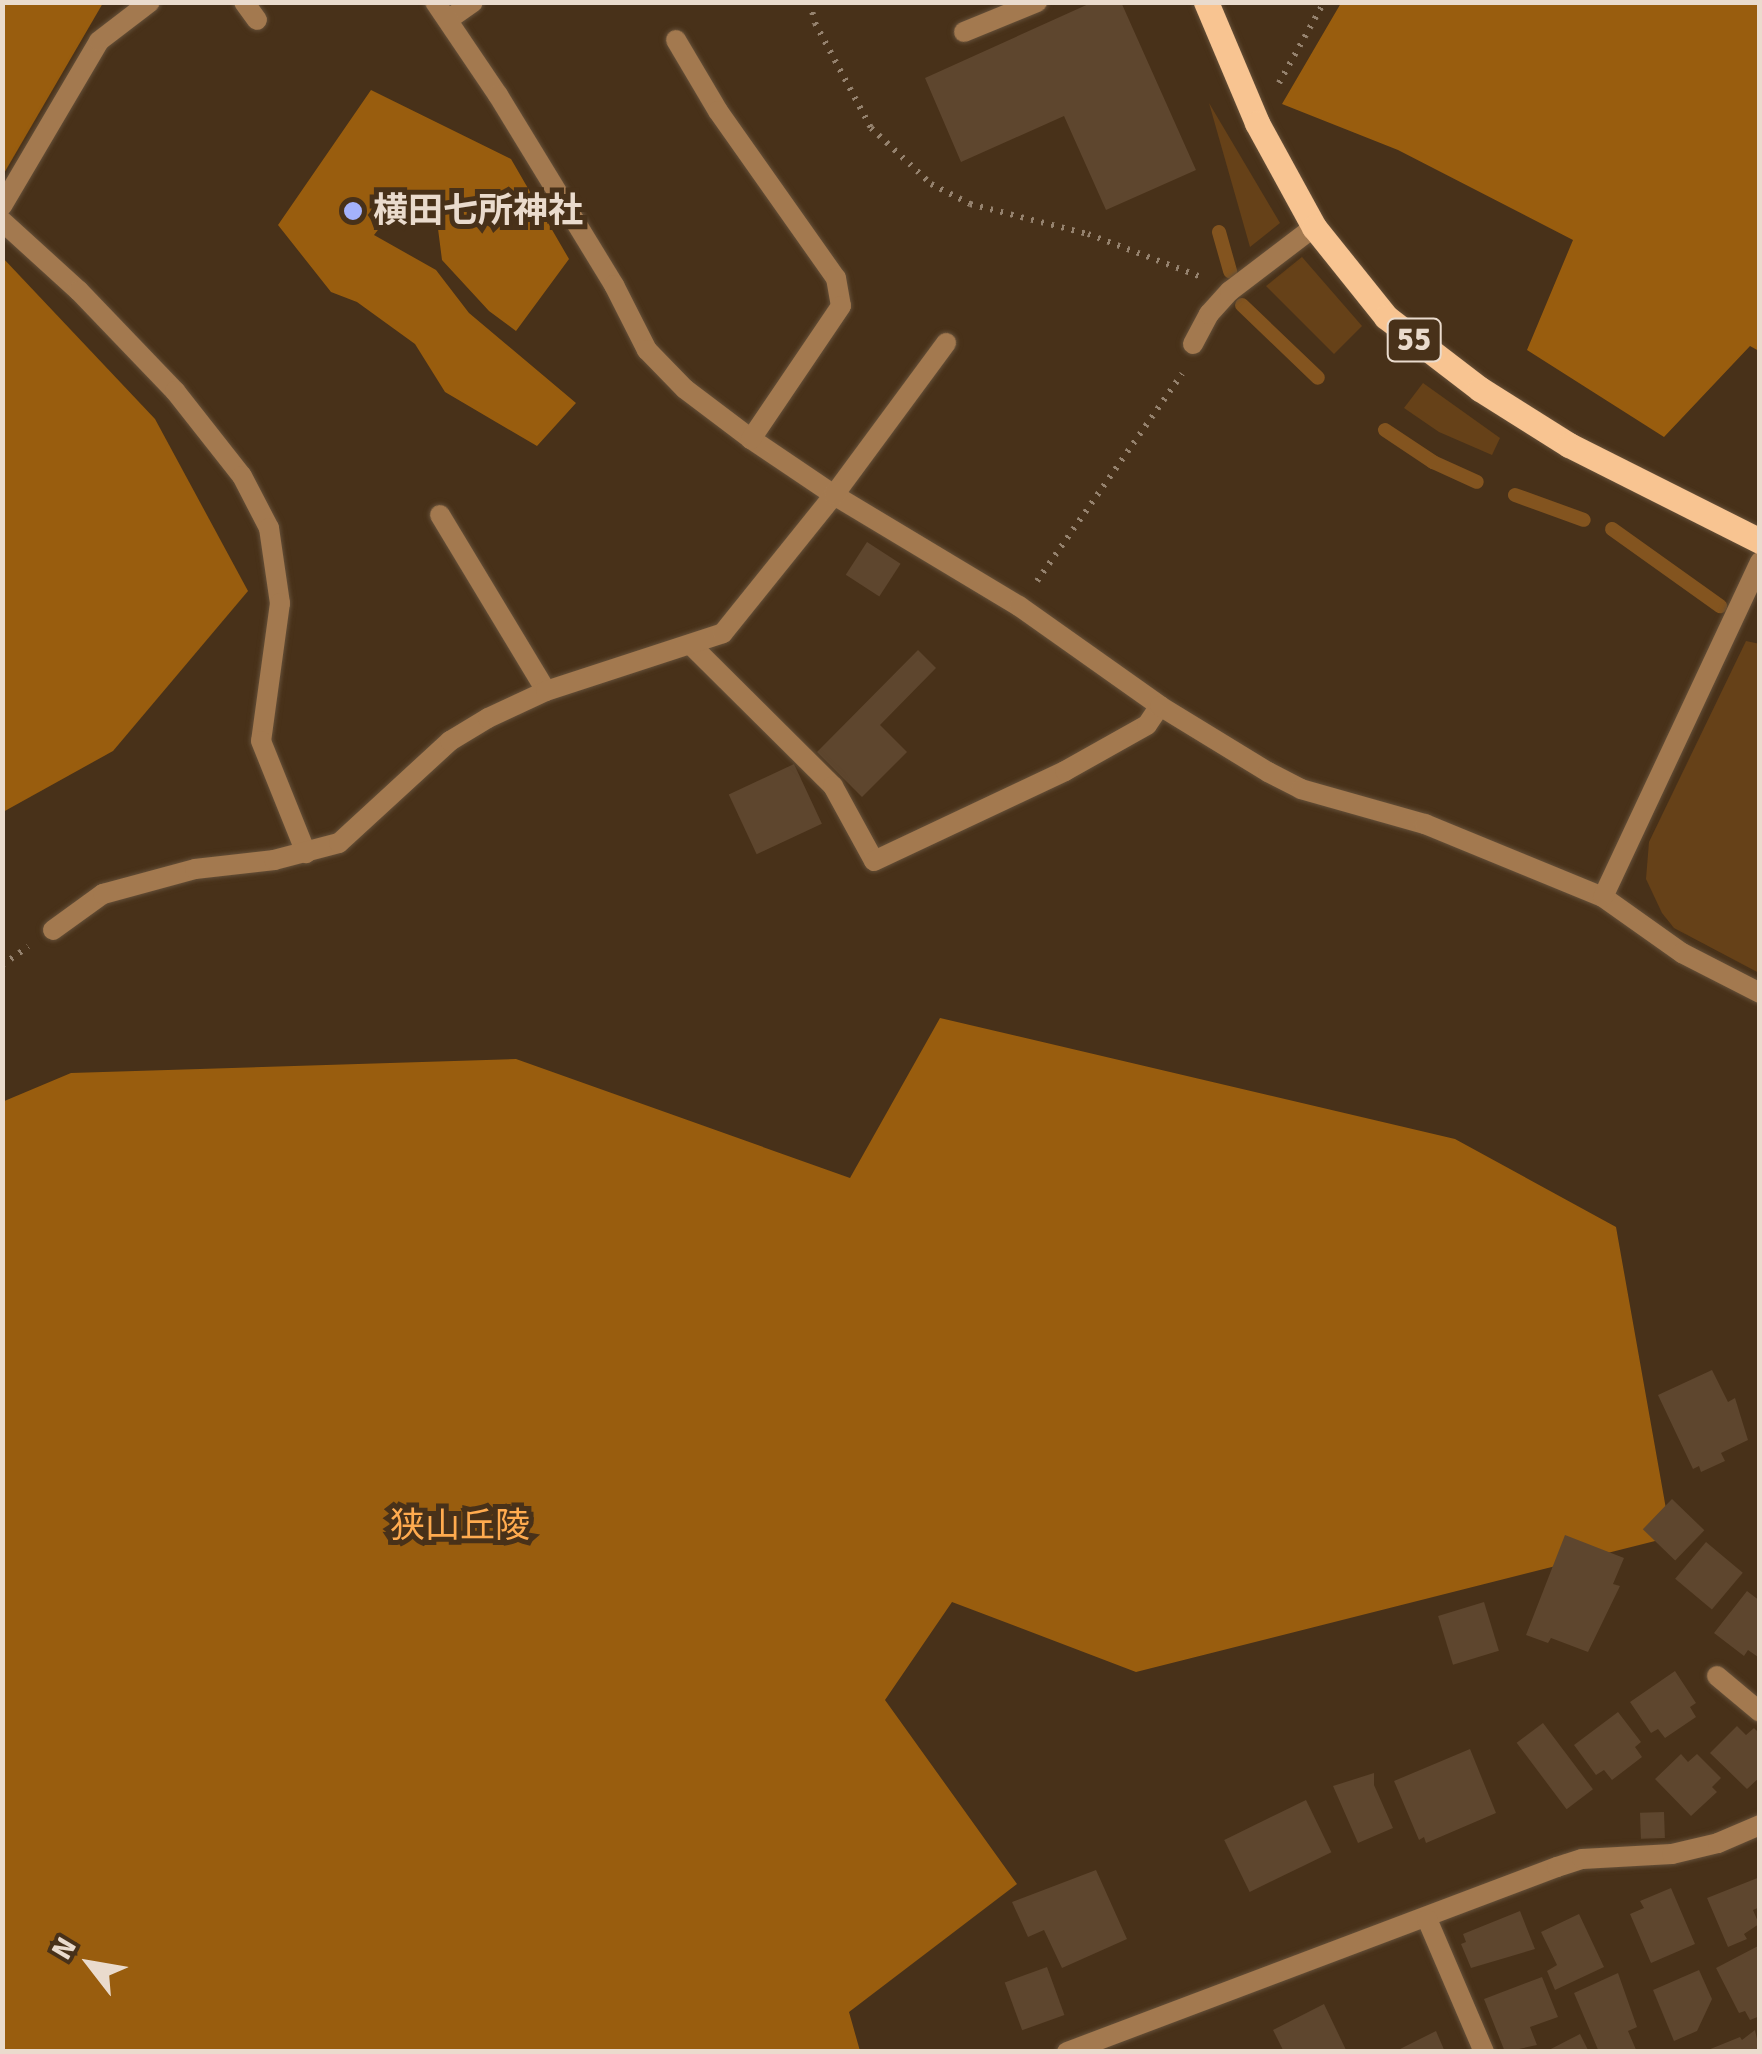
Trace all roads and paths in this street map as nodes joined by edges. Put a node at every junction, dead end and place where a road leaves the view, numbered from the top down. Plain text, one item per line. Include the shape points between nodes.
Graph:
1 (150, 2) edge
2 (244, 2) edge
3 (474, 2) edge
4 (810, 2) edge
5 (1037, 2) edge
6 (1206, 2) edge
7 (1324, 2) edge
8 (442, 11) edge
9 (257, 20) dead end
10 (964, 32) dead end
11 (676, 40) dead end
12 (1257, 123) junction
13 (2, 206) edge
14 (2, 221) edge
15 (1314, 227) junction
16 (1230, 291) junction
17 (946, 343) dead end
18 (1193, 344) joint
19 (751, 439) junction
20 (834, 495) junction
21 (440, 514) dead end
22 (1760, 541) edge
23 (1760, 562) edge
24 (1019, 606) junction
25 (691, 644) junction
26 (546, 691) junction
27 (1160, 706) junction
28 (306, 854) junction
29 (1603, 897) junction
30 (54, 930) dead end
31 (1760, 993) edge
32 (1717, 1676) dead end
33 (1760, 1712) edge
34 (1760, 1825) edge
35 (1428, 1919) junction
36 (1066, 2052) edge
37 (1484, 2052) edge

1 - 13 street via 98,41
2 - 9 street
3 - 8 street
4 - 16 path via 871,128 930,184 970,204 1088,234
5 - 10 street
6 - 12 main road, 55
7 - 12 path
8 - 19 street via 614,285 647,350 684,389
11 - 19 street via 836,278 841,306
12 - 15 main road, 55
14 - 28 street via 176,391 242,476 270,528 280,603 262,741
15 - 16 street
15 - 22 main road, 55 via 1386,317 1480,390 1569,445
16 - 18 street
17 - 20 street
18 - 24 path via 1165,402
19 - 20 street
20 - 24 street
20 - 25 street via 724,633
21 - 26 street
23 - 29 street
24 - 27 street
25 - 26 street
25 - 27 street via 832,786 874,861 1065,771 1147,726
26 - 28 street via 450,741 339,842
27 - 29 street via 1301,789 1425,824
28 - 30 street via 210,866 103,894
29 - 31 street via 1682,953
32 - 33 street
34 - 35 street via 1672,1854 1582,1860
35 - 36 street
35 - 37 street

